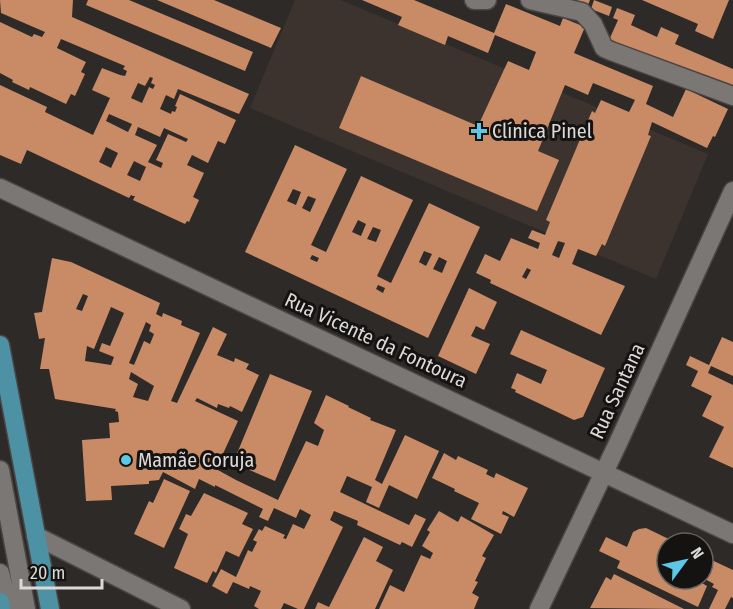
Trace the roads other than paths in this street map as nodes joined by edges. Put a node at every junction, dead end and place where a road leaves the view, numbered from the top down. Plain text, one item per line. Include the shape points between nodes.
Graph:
1 (474, 0) edge
2 (487, 0) edge
3 (530, 0) edge
4 (733, 96) edge
5 (0, 188) edge
6 (733, 191) edge
7 (0, 345) edge
8 (0, 470) edge
9 (604, 473) junction
10 (733, 534) edge
11 (36, 536) junction
12 (7, 538) edge
13 (0, 573) edge
14 (0, 602) edge
15 (1, 609) edge
16 (9, 609) edge
17 (26, 609) edge
18 (42, 609) edge
19 (50, 609) edge
20 (181, 609) edge
21 (539, 609) edge

1 - 2 street
3 - 4 street via 582,12 593,24 604,48
5 - 9 street, Rua Vicente da Fontoura
6 - 9 street, Rua Santana
7 - 11 main road
8 - 12 street
9 - 10 street, Rua Vicente da Fontoura
9 - 21 street, Rua Santana
11 - 12 street
11 - 18 street
11 - 19 main road
11 - 20 street
12 - 17 street
13 - 16 street
14 - 15 main road

